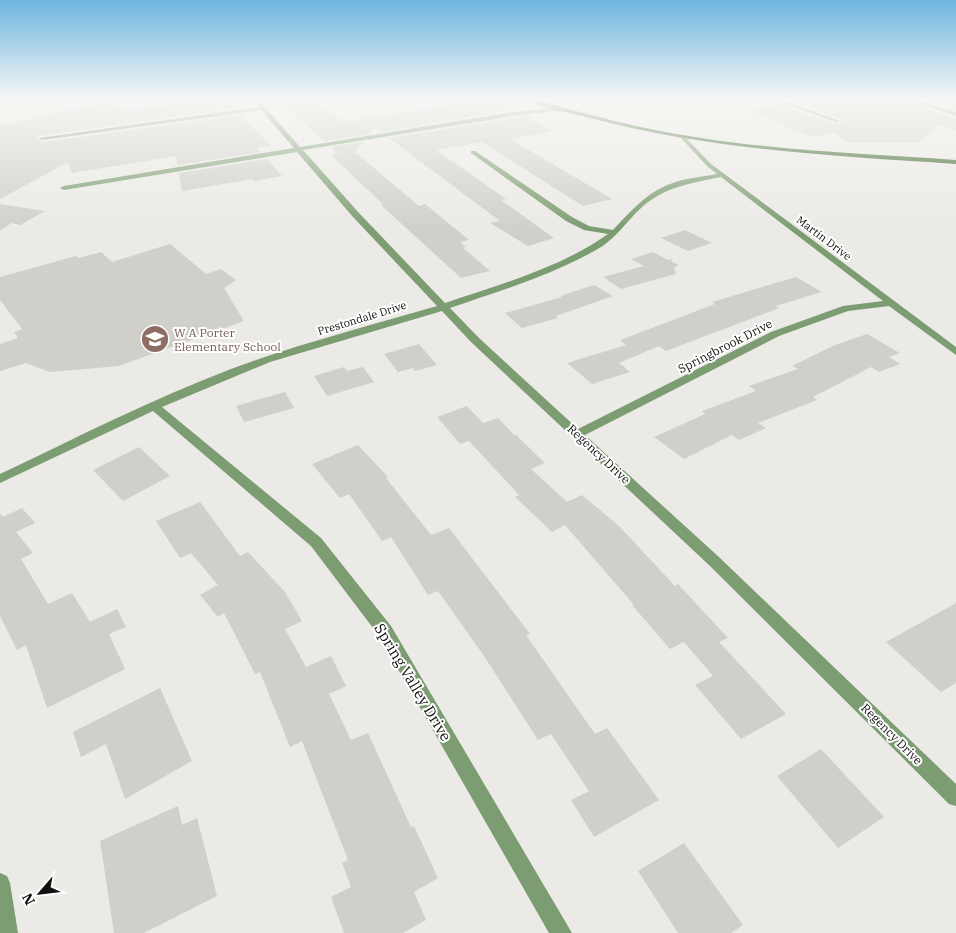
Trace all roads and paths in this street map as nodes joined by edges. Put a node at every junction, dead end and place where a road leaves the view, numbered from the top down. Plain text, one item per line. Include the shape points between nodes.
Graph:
1 (293, 143) edge
2 (344, 143) edge
3 (688, 143) edge
4 (721, 143) edge
5 (300, 150) junction
6 (910, 151) dead end
7 (473, 152) dead end
8 (956, 154) edge
9 (956, 162) edge
10 (722, 175) junction
11 (64, 188) dead end
12 (615, 233) junction
13 (892, 304) junction
14 (444, 307) junction
15 (956, 352) edge
16 (154, 406) junction
17 (577, 434) junction
18 (0, 479) edge
19 (956, 797) edge
20 (0, 883) edge
21 (7, 933) edge
22 (562, 933) edge

1 - 5 street, Regency Drive
2 - 5 street
3 - 10 street, Martin Drive
4 - 9 main road
5 - 11 street
5 - 14 street, Regency Drive via 356,215
6 - 8 main road
7 - 12 street via 569,219 587,228
10 - 12 street, Prestondale Drive via 674,185 656,194
10 - 13 street, Martin Drive
12 - 14 street, Prestondale Drive via 594,248 544,272
13 - 15 street, Martin Drive
13 - 17 street, Springbrook Drive via 846,308 776,334
14 - 16 street, Prestondale Drive via 266,360
14 - 17 street, Regency Drive
16 - 18 street, Prestondale Drive
16 - 22 street, Spring Valley Drive via 316,542 386,631
17 - 19 street, Regency Drive via 715,562
20 - 21 street

